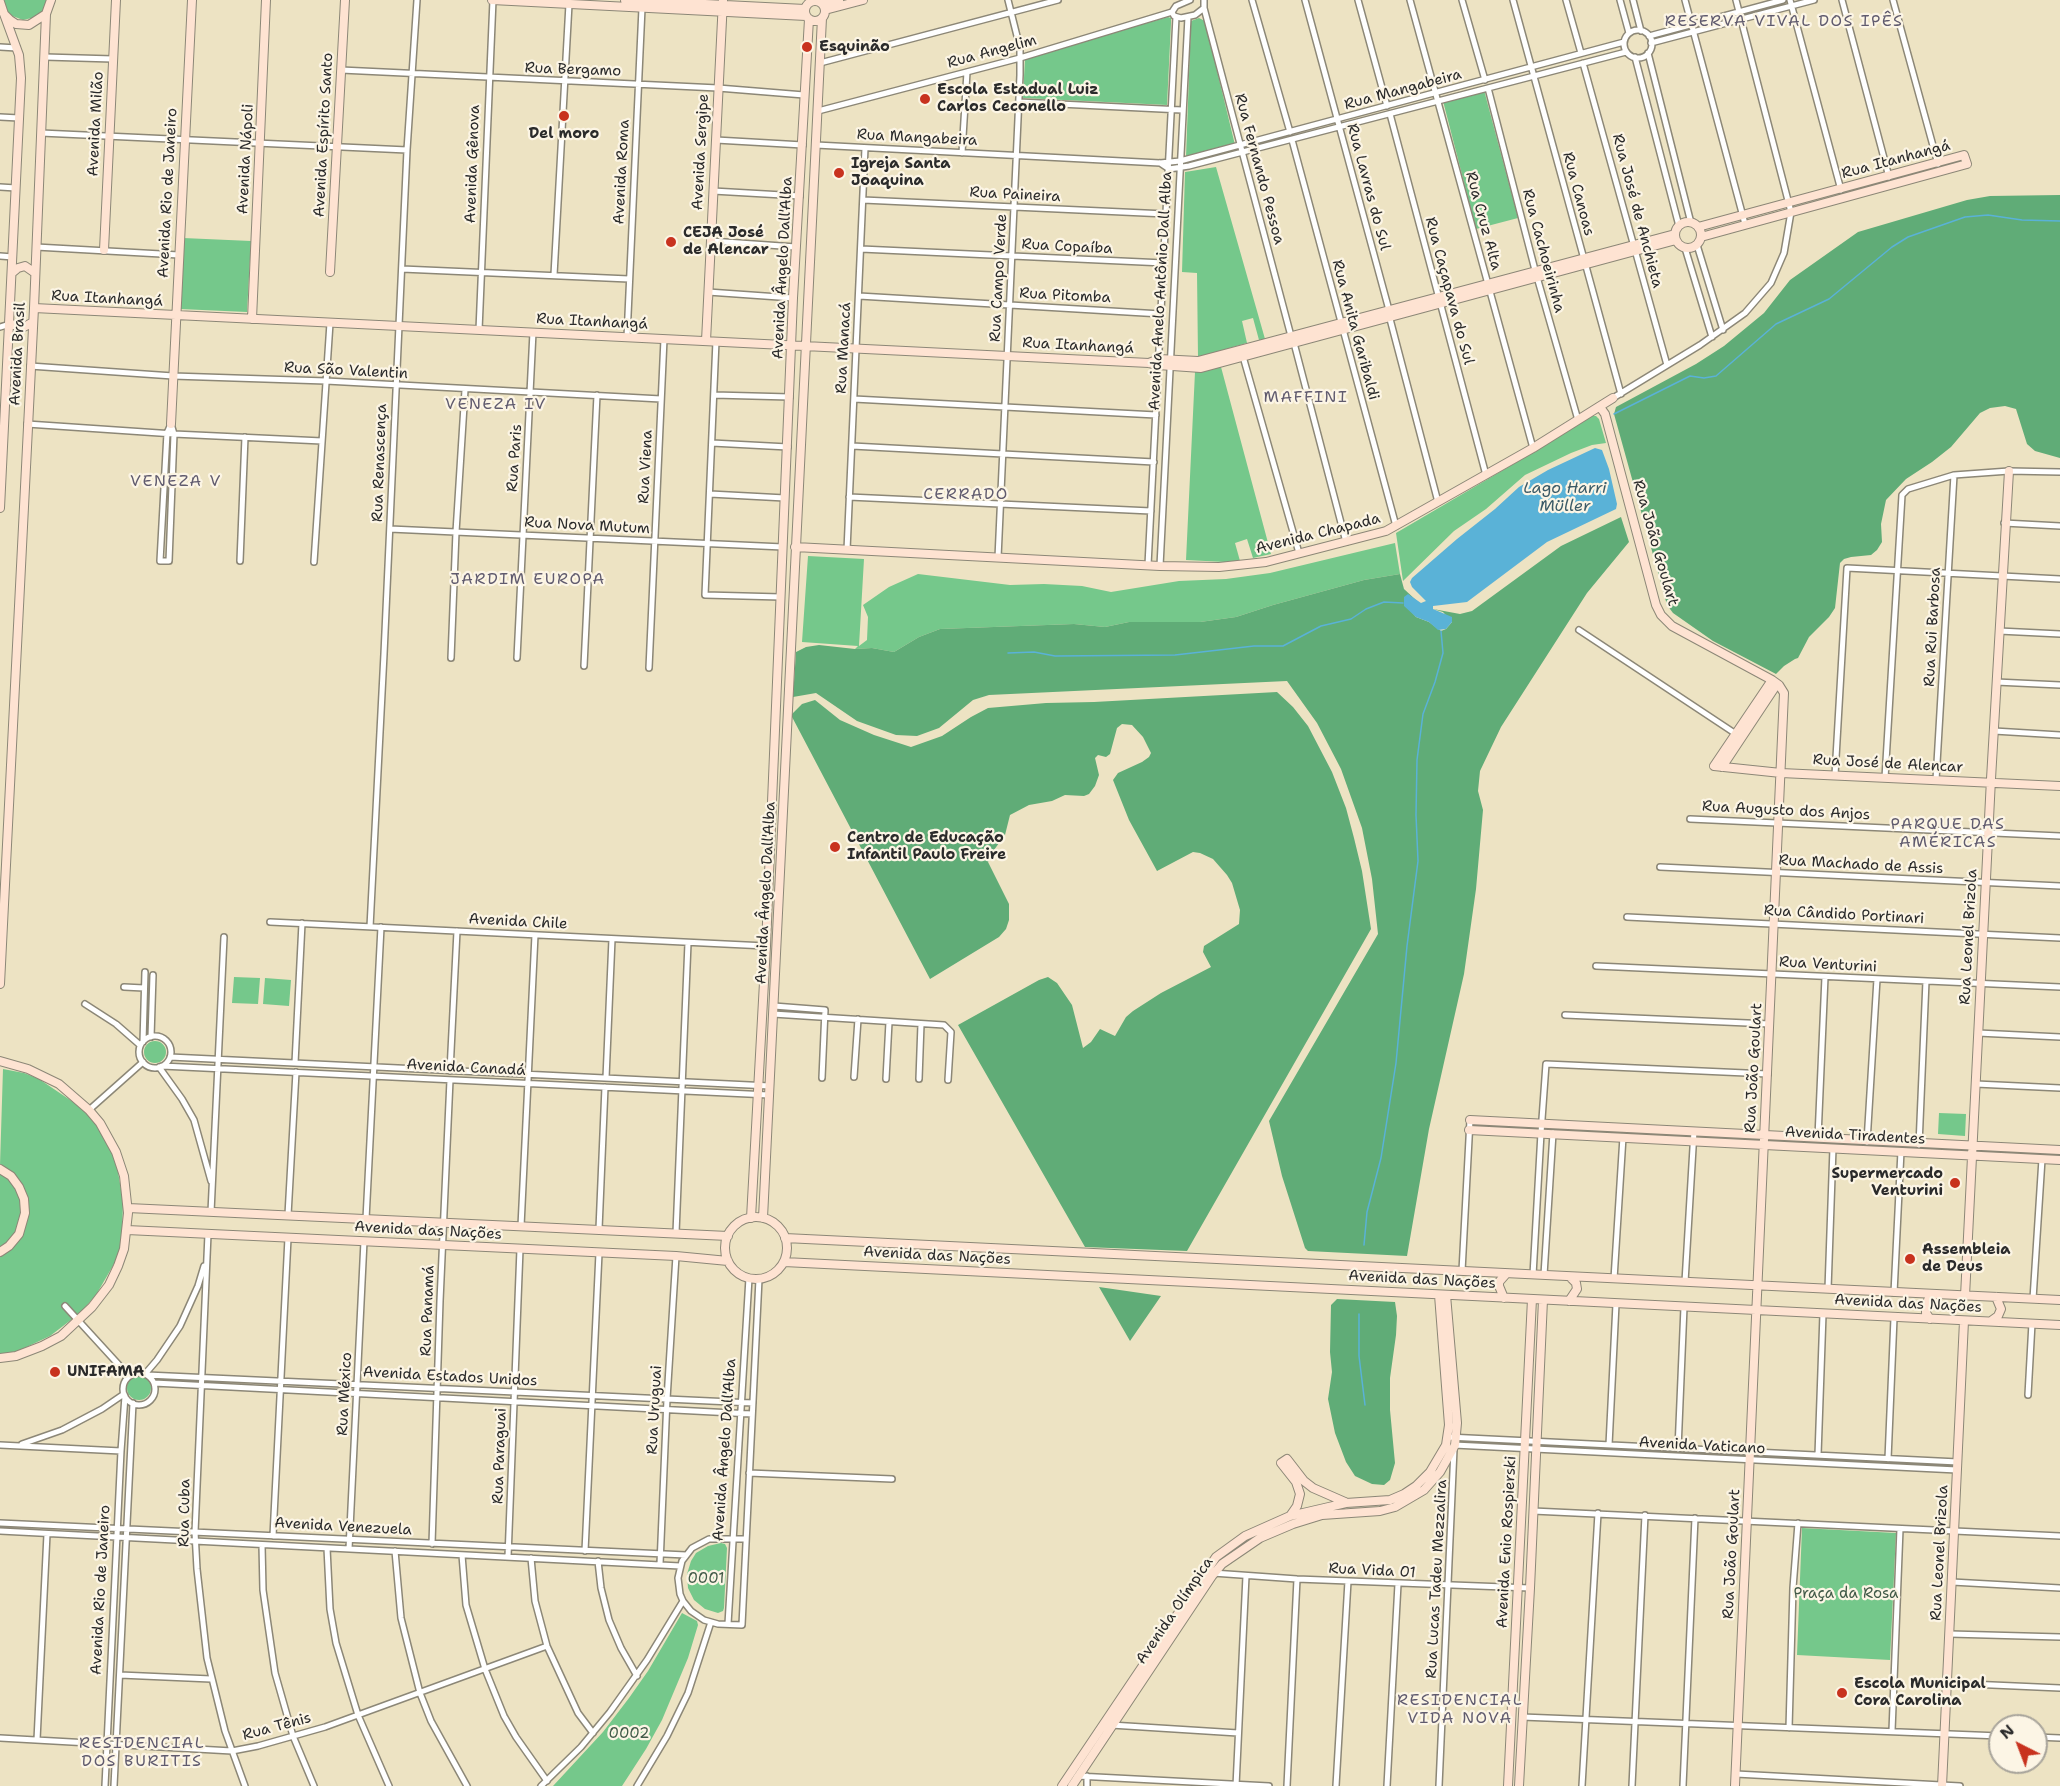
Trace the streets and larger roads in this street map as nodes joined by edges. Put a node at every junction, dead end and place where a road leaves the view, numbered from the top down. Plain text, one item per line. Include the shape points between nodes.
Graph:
1 (51, 0) edge
2 (116, 0) edge
3 (192, 0) edge
4 (266, 0) edge
5 (345, 0) edge
6 (417, 0) edge
7 (492, 0) edge
8 (625, 0) edge
9 (839, 0) edge
10 (863, 0) edge
11 (1008, 0) edge
12 (1058, 0) edge
13 (1190, 0) edge
14 (1204, 0) edge
15 (1252, 0) edge
16 (1305, 0) edge
17 (1358, 0) edge
18 (1410, 0) edge
19 (1462, 0) edge
20 (1513, 0) edge
21 (1566, 0) edge
22 (1620, 0) edge
23 (1633, 0) edge
24 (1685, 0) edge
25 (1736, 0) edge
26 (1783, 0) edge
27 (1814, 0) edge
28 (1842, 0) edge
29 (1893, 0) edge
30 (1791, 3) edge
31 (0, 4) edge
32 (569, 4) junction
33 (823, 4) edge
34 (722, 6) edge
35 (642, 8) junction
36 (1204, 8) junction
37 (807, 9) edge
38 (1011, 12) junction
39 (1739, 12) junction
40 (4, 14) junction
41 (46, 14) junction
42 (1174, 15) junction
43 (1188, 17) junction
44 (822, 18) junction
45 (1741, 19) junction
46 (1691, 25) junction
47 (1641, 31) junction
48 (1693, 32) junction
49 (1629, 33) junction
50 (1649, 36) junction
51 (1624, 42) junction
52 (1651, 44) junction
53 (0, 47) edge
54 (17, 48) junction
55 (1626, 52) junction
56 (1581, 53) junction
57 (1648, 53) junction
58 (45, 57) junction
59 (1635, 57) junction
60 (1020, 58) junction
61 (113, 59) junction
62 (820, 63) junction
63 (1583, 63) junction
64 (1531, 67) junction
65 (341, 70) junction
66 (967, 72) junction
67 (412, 73) junction
68 (1533, 76) junction
69 (489, 78) junction
70 (1485, 80) junction
71 (564, 82) junction
72 (638, 84) junction
73 (718, 88) junction
74 (1488, 88) junction
75 (1436, 93) junction
76 (804, 95) junction
77 (1438, 101) junction
78 (1019, 102) junction
79 (1387, 106) junction
80 (1172, 109) junction
81 (1182, 110) junction
82 (818, 111) junction
83 (1390, 114) junction
84 (0, 117) edge
85 (19, 118) junction
86 (1338, 120) junction
87 (1340, 128) junction
88 (1290, 132) junction
89 (41, 133) junction
90 (109, 137) junction
91 (716, 140) junction
92 (1292, 140) junction
93 (184, 141) junction
94 (260, 144) junction
95 (803, 145) junction
96 (816, 145) junction
97 (1240, 145) junction
98 (337, 147) junction
99 (866, 148) junction
100 (407, 150) junction
101 (962, 153) junction
102 (1243, 153) junction
103 (1017, 155) junction
104 (1169, 161) junction
105 (1180, 161) junction
106 (1161, 163) junction
107 (1188, 163) junction
108 (1937, 163) junction
109 (1180, 168) junction
110 (1169, 169) junction
111 (1940, 171) junction
112 (1889, 176) junction
113 (1891, 184) junction
114 (0, 188) edge
115 (16, 188) junction
116 (1840, 189) junction
117 (713, 191) junction
118 (800, 196) junction
119 (1843, 198) junction
120 (863, 200) junction
121 (1788, 203) junction
122 (1014, 207) junction
123 (1791, 212) junction
124 (1166, 214) junction
125 (1743, 215) junction
126 (1694, 225) junction
127 (1745, 225) junction
128 (1677, 233) junction
129 (711, 241) junction
130 (1699, 241) junction
131 (36, 247) junction
132 (796, 247) junction
133 (1635, 247) junction
134 (1685, 248) junction
135 (861, 249) junction
136 (104, 250) junction
137 (179, 255) junction
138 (0, 256) edge
139 (13, 256) junction
140 (1012, 256) junction
141 (1583, 261) junction
142 (1164, 263) junction
143 (402, 269) junction
144 (330, 272) dead end
145 (481, 272) junction
146 (12, 273) junction
147 (35, 273) junction
148 (1536, 274) junction
149 (555, 275) junction
150 (629, 279) junction
151 (1488, 287) junction
152 (708, 292) junction
153 (859, 296) junction
154 (793, 298) junction
155 (1439, 300) junction
156 (1010, 305) junction
157 (34, 308) junction
158 (1161, 314) junction
159 (1390, 314) junction
160 (176, 317) junction
161 (252, 319) junction
162 (33, 321) junction
163 (330, 322) junction
164 (10, 324) junction
165 (399, 325) junction
166 (1342, 326) junction
167 (0, 327) edge
168 (479, 330) junction
169 (1723, 330) junction
170 (533, 332) junction
171 (627, 337) junction
172 (1712, 337) junction
173 (664, 339) junction
174 (1292, 339) junction
175 (706, 340) junction
176 (716, 341) junction
177 (792, 346) junction
178 (806, 346) junction
179 (856, 348) junction
180 (1242, 352) junction
181 (1007, 357) junction
182 (1159, 362) junction
183 (1170, 363) junction
184 (1667, 365) junction
185 (30, 366) junction
186 (173, 376) junction
187 (326, 381) junction
188 (396, 385) junction
189 (465, 390) junction
190 (531, 392) junction
191 (597, 395) junction
192 (714, 395) junction
193 (1617, 396) junction
194 (790, 397) junction
195 (661, 399) junction
196 (854, 399) junction
197 (1005, 407) junction
198 (1599, 411) junction
199 (1156, 415) junction
200 (1578, 420) junction
201 (27, 424) junction
202 (171, 424) junction
203 (1608, 428) junction
204 (2, 432) edge
205 (166, 433) junction
206 (174, 434) junction
207 (245, 437) junction
208 (322, 441) junction
209 (712, 443) junction
210 (852, 446) junction
211 (788, 447) junction
212 (1533, 448) junction
213 (1003, 454) junction
214 (1154, 462) junction
215 (2009, 471) junction
216 (2060, 472) edge
217 (1486, 475) junction
218 (1954, 475) junction
219 (710, 495) junction
220 (849, 497) junction
221 (785, 498) junction
222 (1438, 502) junction
223 (1001, 504) junction
224 (0, 508) edge
225 (1151, 512) junction
226 (1162, 519) junction
227 (1151, 520) junction
228 (2004, 523) junction
229 (2060, 526) edge
230 (1396, 527) junction
231 (390, 529) junction
232 (456, 532) junction
233 (522, 534) junction
234 (589, 538) junction
235 (654, 541) junction
236 (1346, 542) junction
237 (707, 544) junction
238 (783, 546) junction
239 (795, 547) junction
240 (847, 550) junction
241 (1299, 553) junction
242 (998, 558) junction
243 (240, 561) dead end
244 (314, 562) dead end
245 (1148, 565) junction
246 (1160, 566) junction
247 (1897, 571) junction
248 (1948, 573) junction
249 (2002, 576) junction
250 (2060, 579) edge
251 (781, 594) junction
252 (1580, 630) dead end
253 (1999, 631) junction
254 (2060, 634) edge
255 (451, 658) dead end
256 (517, 658) dead end
257 (584, 666) dead end
258 (649, 668) dead end
259 (1774, 682) junction
260 (1996, 682) junction
261 (2060, 685) edge
262 (1994, 731) junction
263 (1736, 734) junction
264 (2060, 735) edge
265 (1718, 766) junction
266 (1781, 773) junction
267 (1835, 775) junction
268 (1885, 778) junction
269 (1936, 780) junction
270 (1991, 783) junction
271 (2060, 786) edge
272 (1690, 819) dead end
273 (1779, 823) junction
274 (1988, 833) junction
275 (2060, 836) edge
276 (1660, 867) dead end
277 (1777, 874) junction
278 (1986, 883) junction
279 (2060, 886) edge
280 (2, 904) edge
281 (1628, 917) dead end
282 (270, 922) dead end
283 (302, 923) junction
284 (1774, 924) junction
285 (370, 927) junction
286 (381, 927) junction
287 (457, 931) junction
288 (1983, 934) junction
289 (534, 935) junction
290 (224, 937) dead end
291 (2060, 938) edge
292 (612, 939) junction
293 (688, 942) junction
294 (766, 946) junction
295 (1596, 966) dead end
296 (144, 972) dead end
297 (1772, 974) junction
298 (153, 975) dead end
299 (1825, 977) junction
300 (1877, 979) junction
301 (1926, 981) junction
302 (0, 984) edge
303 (1981, 984) junction
304 (124, 987) dead end
305 (2060, 987) edge
306 (144, 988) junction
307 (85, 1004) dead end
308 (774, 1010) junction
309 (1565, 1015) dead end
310 (825, 1017) junction
311 (858, 1020) junction
312 (889, 1022) junction
313 (921, 1024) junction
314 (1770, 1024) junction
315 (1978, 1033) junction
316 (151, 1036) junction
317 (2060, 1038) edge
318 (141, 1043) junction
319 (170, 1057) junction
320 (218, 1059) junction
321 (0, 1061) edge
322 (143, 1062) junction
323 (295, 1063) junction
324 (160, 1066) junction
325 (374, 1067) junction
326 (218, 1068) junction
327 (450, 1071) junction
328 (296, 1072) junction
329 (528, 1074) junction
330 (1768, 1074) junction
331 (373, 1076) junction
332 (854, 1077) dead end
333 (606, 1078) junction
334 (822, 1078) dead end
335 (886, 1079) dead end
336 (919, 1079) dead end
337 (450, 1080) junction
338 (948, 1080) dead end
339 (682, 1082) junction
340 (528, 1083) junction
341 (1976, 1084) junction
342 (605, 1087) junction
343 (2060, 1088) edge
344 (759, 1090) junction
345 (770, 1090) junction
346 (682, 1091) junction
347 (89, 1110) junction
348 (1470, 1120) joint
349 (1542, 1124) junction
350 (1469, 1130) junction
351 (1694, 1131) junction
352 (1541, 1133) junction
353 (1553, 1133) junction
354 (1765, 1135) junction
355 (1623, 1137) junction
356 (1818, 1137) junction
357 (1867, 1140) junction
358 (1693, 1141) junction
359 (1919, 1143) junction
360 (1764, 1144) junction
361 (1972, 1145) junction
362 (1833, 1148) junction
363 (1867, 1150) junction
364 (2060, 1150) edge
365 (1901, 1151) junction
366 (1918, 1152) junction
367 (1971, 1155) junction
368 (2042, 1159) junction
369 (2060, 1160) edge
370 (0, 1169) edge
371 (212, 1189) junction
372 (128, 1208) junction
373 (211, 1212) junction
374 (288, 1215) junction
375 (751, 1218) junction
376 (763, 1218) junction
377 (366, 1219) junction
378 (443, 1222) junction
379 (521, 1226) junction
380 (599, 1229) junction
381 (127, 1230) junction
382 (676, 1233) junction
383 (208, 1234) junction
384 (728, 1236) junction
385 (288, 1238) junction
386 (785, 1238) junction
387 (364, 1241) junction
388 (442, 1245) junction
389 (520, 1249) junction
390 (0, 1252) edge
391 (599, 1252) junction
392 (207, 1256) junction
393 (676, 1256) junction
394 (728, 1261) junction
395 (784, 1262) junction
396 (1462, 1271) junction
397 (1506, 1274) junction
398 (1533, 1275) junction
399 (1544, 1275) junction
400 (1570, 1277) junction
401 (749, 1278) junction
402 (759, 1279) junction
403 (1614, 1279) junction
404 (1685, 1282) junction
405 (1756, 1286) junction
406 (1828, 1289) junction
407 (1894, 1293) junction
408 (1442, 1295) junction
409 (1934, 1295) junction
410 (1965, 1296) junction
411 (1996, 1297) junction
412 (1504, 1298) junction
413 (1532, 1299) junction
414 (2033, 1299) junction
415 (1543, 1300) junction
416 (2060, 1300) edge
417 (1569, 1301) junction
418 (1616, 1304) junction
419 (65, 1306) dead end
420 (1684, 1307) junction
421 (1755, 1311) junction
422 (1823, 1314) junction
423 (1894, 1318) junction
424 (1930, 1319) junction
425 (1964, 1321) junction
426 (1991, 1321) junction
427 (78, 1322) junction
428 (2032, 1323) junction
429 (2060, 1324) edge
430 (0, 1358) edge
431 (146, 1374) junction
432 (129, 1376) junction
433 (202, 1377) junction
434 (280, 1381) junction
435 (154, 1383) junction
436 (358, 1384) junction
437 (201, 1386) junction
438 (438, 1388) junction
439 (280, 1390) junction
440 (515, 1392) junction
441 (356, 1394) junction
442 (124, 1395) junction
443 (2028, 1395) dead end
444 (592, 1396) junction
445 (437, 1398) junction
446 (667, 1399) junction
447 (514, 1402) junction
448 (133, 1403) junction
449 (742, 1403) junction
450 (753, 1403) junction
451 (591, 1406) junction
452 (666, 1409) junction
453 (741, 1413) junction
454 (752, 1414) junction
455 (1451, 1441) junction
456 (1525, 1441) junction
457 (1536, 1442) junction
458 (0, 1445) edge
459 (1609, 1445) junction
460 (18, 1446) junction
461 (1678, 1449) junction
462 (121, 1450) junction
463 (1525, 1450) junction
464 (1536, 1450) junction
465 (1818, 1455) junction
466 (1750, 1456) junction
467 (1888, 1459) junction
468 (1957, 1466) junction
469 (749, 1473) junction
470 (892, 1479) dead end
471 (1346, 1503) junction
472 (1533, 1510) junction
473 (1598, 1513) junction
474 (1645, 1515) junction
475 (1290, 1516) junction
476 (1695, 1518) junction
477 (1747, 1520) junction
478 (0, 1523) edge
479 (1798, 1523) junction
480 (117, 1528) junction
481 (127, 1529) junction
482 (1900, 1529) junction
483 (1954, 1530) junction
484 (0, 1531) edge
485 (195, 1532) junction
486 (48, 1534) junction
487 (273, 1536) junction
488 (2060, 1536) edge
489 (117, 1537) junction
490 (126, 1538) junction
491 (733, 1538) junction
492 (746, 1539) junction
493 (350, 1540) junction
494 (195, 1541) junction
495 (432, 1544) junction
496 (262, 1545) junction
497 (508, 1547) junction
498 (327, 1548) junction
499 (349, 1549) junction
500 (396, 1551) junction
501 (585, 1551) junction
502 (661, 1554) junction
503 (462, 1555) junction
504 (686, 1555) junction
505 (508, 1557) junction
506 (531, 1557) junction
507 (598, 1561) junction
508 (660, 1564) junction
509 (680, 1566) junction
510 (1214, 1573) junction
511 (1246, 1576) junction
512 (1298, 1579) junction
513 (1348, 1581) junction
514 (1952, 1582) junction
515 (1398, 1584) junction
516 (1449, 1586) junction
517 (1517, 1588) junction
518 (1530, 1588) junction
519 (2060, 1588) edge
520 (683, 1601) junction
521 (711, 1622) junction
522 (728, 1624) junction
523 (1950, 1634) junction
524 (2060, 1637) edge
525 (547, 1646) junction
526 (485, 1669) junction
527 (120, 1675) junction
528 (637, 1676) junction
529 (212, 1679) junction
530 (1947, 1683) junction
531 (2060, 1688) edge
532 (420, 1693) junction
533 (358, 1715) junction
534 (1522, 1717) junction
535 (1585, 1719) junction
536 (1636, 1721) junction
537 (1687, 1723) junction
538 (1104, 1724) junction
539 (1114, 1726) junction
540 (1738, 1726) junction
541 (1789, 1728) junction
542 (1892, 1731) junction
543 (593, 1733) junction
544 (1238, 1733) junction
545 (1945, 1733) junction
546 (1988, 1735) edge
547 (293, 1736) junction
548 (0, 1738) edge
549 (37, 1740) junction
550 (107, 1745) junction
551 (116, 1745) junction
552 (232, 1751) junction
553 (1736, 1774) junction
554 (1069, 1775) junction
555 (1083, 1776) junction
556 (1136, 1779) junction
557 (547, 1781) junction
558 (1187, 1784) edge
559 (1237, 1785) edge
560 (105, 1786) edge
561 (114, 1786) edge
562 (245, 1786) edge
563 (314, 1786) edge
564 (389, 1786) edge
565 (467, 1786) edge
566 (541, 1786) edge
567 (637, 1786) edge
568 (1062, 1786) edge
569 (1072, 1786) edge
570 (1087, 1786) edge
571 (1135, 1786) edge
572 (1269, 1786) edge
573 (1287, 1786) edge
574 (1336, 1786) edge
575 (1387, 1786) edge
576 (1439, 1786) edge
577 (1508, 1786) edge
578 (1519, 1786) edge
579 (1582, 1786) edge
580 (1632, 1786) edge
581 (1683, 1786) edge
582 (1735, 1786) edge
583 (1942, 1786) edge
584 (1960, 1786) edge

1 - 41 street, Avenida Brasil
2 - 61 street, Avenida Milão
3 - 93 street, Avenida Rio de Janeiro
4 - 94 street, Avenida Nápoli
5 - 65 street, Avenida Espírito Santo
6 - 67 street, Rua Renascença
7 - 32 street
7 - 69 street, Avenida Gênova
8 - 34 street
9 - 33 street
10 - 33 street
11 - 38 street, Rua Campo Verde
12 - 38 street
13 - 42 street via 1176,6
14 - 36 street, Rua Fernando Pessoa
15 - 88 street
16 - 86 street, Rua Lavras do Sul
17 - 79 street
18 - 75 street, Rua Cruz Alta
19 - 70 street
20 - 64 street, Rua Canoas
21 - 56 street
22 - 49 street
23 - 47 street
24 - 46 street
25 - 39 street
26 - 39 street
27 - 30 street
28 - 112 street
29 - 108 street
30 - 45 street
30 - 116 street
31 - 40 street, Avenida Brasil
32 - 35 street
32 - 71 street
33 - 37 street via 816,1
33 - 44 street, Avenida Ângelo Dall'Alba
34 - 35 street
34 - 37 street
34 - 73 street, Avenida Sergipe
35 - 72 street, Avenida Roma
36 - 43 street
36 - 97 street, Rua Fernando Pessoa
37 - 44 street via 814,21
37 - 76 street, Avenida Ângelo Dall'Alba
38 - 60 street, Rua Campo Verde
38 - 62 street
39 - 45 street
39 - 46 street
40 - 41 street via 16,24 29,25
40 - 54 street, Avenida Brasil
41 - 58 street, Avenida Brasil
42 - 43 street
42 - 60 street, Rua Angelim
42 - 80 street
43 - 81 street, Avenida Anelo Antônio Dall Alba
44 - 62 street, Avenida Ângelo Dall'Alba
45 - 48 street
45 - 121 street
46 - 48 street
46 - 50 street
47 - 49 street
47 - 50 street
48 - 52 street
48 - 125 street
49 - 51 street
50 - 52 street
51 - 55 street
51 - 56 street, Rua Mangabeira
52 - 57 street
53 - 54 street
54 - 85 street, Avenida Brasil via 21,69
55 - 59 street
55 - 63 street, Rua Mangabeira
56 - 64 street, Rua Mangabeira
57 - 59 street
57 - 126 street
58 - 61 street
58 - 89 street, Avenida Brasil
59 - 128 street
60 - 66 street, Rua Angelim
60 - 78 street, Rua Campo Verde
61 - 90 street, Avenida Milão
62 - 82 street, Avenida Ângelo Dall'Alba
63 - 68 street, Rua Mangabeira
63 - 133 street, Rua José de Anchieta
64 - 68 street, Rua Canoas
64 - 70 street, Rua Mangabeira
65 - 67 street, Rua Bergamo
65 - 98 street, Avenida Espírito Santo
66 - 82 street, Rua Angelim
66 - 101 street
67 - 69 street, Rua Bergamo
67 - 100 street, Rua Renascença
68 - 74 street, Rua Mangabeira
68 - 141 street, Rua Canoas
69 - 71 street, Rua Bergamo
69 - 145 street, Avenida Gênova
70 - 75 street, Rua Mangabeira
71 - 72 street, Rua Bergamo
71 - 149 street
72 - 73 street, Rua Bergamo
72 - 150 street, Avenida Roma
73 - 76 street, Rua Bergamo
73 - 91 street, Avenida Sergipe
74 - 77 street, Rua Mangabeira
74 - 148 street, Rua Cachoeirinha
75 - 77 street, Rua Cruz Alta
75 - 79 street, Rua Mangabeira
76 - 95 street, Avenida Ângelo Dall'Alba
77 - 83 street, Rua Mangabeira
77 - 151 street, Rua Cruz Alta
78 - 80 street
78 - 103 street, Rua Campo Verde
79 - 86 street, Rua Mangabeira
80 - 81 street
80 - 104 street
81 - 105 street, Avenida Anelo Antônio Dall Alba
82 - 96 street, Avenida Ângelo Dall'Alba
83 - 87 street, Rua Mangabeira
83 - 155 street, Rua Caçapava do Sul
84 - 85 street
85 - 115 street, Avenida Brasil
86 - 87 street, Rua Lavras do Sul
86 - 88 street, Rua Mangabeira
87 - 92 street, Rua Mangabeira
87 - 159 street, Rua Lavras do Sul
88 - 97 street, Rua Mangabeira
89 - 90 street
89 - 131 street, Avenida Brasil
90 - 93 street
90 - 136 street, Avenida Milão
91 - 95 street
91 - 117 street, Avenida Sergipe
92 - 102 street, Rua Mangabeira
92 - 166 street, Rua Anita Garibaldi
93 - 94 street
93 - 137 street, Avenida Rio de Janeiro
94 - 98 street
94 - 161 street, Avenida Nápoli
95 - 96 street
95 - 118 street, Avenida Ângelo Dall'Alba
96 - 99 street, Rua Mangabeira
96 - 178 street, Avenida Ângelo Dall'Alba
97 - 102 street, Rua Fernando Pessoa
97 - 107 street, Rua Mangabeira
98 - 100 street
98 - 144 street, Avenida Espírito Santo
99 - 101 street, Rua Mangabeira
99 - 120 street, Rua Manacá
100 - 143 street, Rua Renascença
101 - 103 street, Rua Mangabeira
102 - 107 street, Rua Mangabeira
102 - 174 street, Rua Fernando Pessoa
103 - 106 street, Rua Mangabeira
103 - 122 street, Rua Campo Verde
104 - 105 street, Rua Mangabeira
104 - 106 street, Rua Mangabeira
104 - 110 street
105 - 107 street, Rua Mangabeira
105 - 109 street, Avenida Anelo Antônio Dall Alba
106 - 110 street
107 - 109 street
108 - 111 street
108 - 111 street, Rua Itanhangá via 1964,155 1967,164
108 - 112 street, Rua Itanhangá
109 - 110 street
109 - 183 street, Avenida Anelo Antônio Dall Alba
110 - 124 street
111 - 113 street, Rua Itanhangá
112 - 113 street
112 - 116 street, Rua Itanhangá
113 - 119 street, Rua Itanhangá
114 - 115 street
115 - 139 street, Avenida Brasil
116 - 119 street
116 - 121 street, Rua Itanhangá
117 - 118 street
117 - 129 street, Avenida Sergipe
118 - 132 street, Avenida Ângelo Dall'Alba
119 - 123 street, Rua Itanhangá
120 - 122 street, Rua Paineira
120 - 135 street, Rua Manacá
121 - 123 street
121 - 125 street, Rua Itanhangá
122 - 124 street, Rua Paineira
122 - 140 street, Rua Campo Verde
123 - 127 street, Rua Itanhangá
123 - 169 street, Avenida Chapada via 1786,247 1776,273 1755,303
124 - 142 street
125 - 126 street, Rua Itanhangá
125 - 127 street
126 - 128 street, Rua Itanhangá
126 - 130 street
127 - 130 street, Rua Itanhangá
128 - 133 street, Rua Itanhangá
128 - 134 street via 1679,245
129 - 132 street
129 - 152 street, Avenida Sergipe
130 - 134 street, Rua Itanhangá via 1692,248
130 - 169 street
131 - 136 street
131 - 147 street, Avenida Brasil
132 - 154 street, Avenida Ângelo Dall'Alba
133 - 141 street, Rua Itanhangá
133 - 184 street, Rua José de Anchieta
134 - 172 street
135 - 140 street, Rua Copaíba
135 - 153 street, Rua Manacá
136 - 137 street
137 - 160 street, Avenida Rio de Janeiro
138 - 139 street
139 - 146 street, Avenida Brasil
140 - 142 street, Rua Copaíba
140 - 156 street, Rua Campo Verde
141 - 148 street, Rua Itanhangá
141 - 193 street, Rua Canoas
142 - 158 street
143 - 145 street
143 - 165 street, Rua Renascença
145 - 149 street
145 - 168 street, Avenida Gênova
146 - 147 street via 25,267
146 - 164 street, Avenida Brasil
147 - 157 street, Avenida Brasil
148 - 151 street, Rua Itanhangá
148 - 200 street, Rua Cachoeirinha
149 - 150 street
150 - 171 street, Avenida Roma
151 - 155 street, Rua Itanhangá
151 - 212 street, Rua Cruz Alta
152 - 154 street
152 - 175 street, Avenida Sergipe
153 - 156 street, Rua Pitomba
153 - 179 street, Rua Manacá
154 - 177 street, Avenida Ângelo Dall'Alba
155 - 159 street, Rua Itanhangá
155 - 217 street, Rua Caçapava do Sul
156 - 158 street, Rua Pitomba
156 - 181 street, Rua Campo Verde
157 - 160 street, Rua Itanhangá
157 - 162 street, Avenida Brasil
158 - 182 street
159 - 166 street, Rua Itanhangá
159 - 222 street, Rua Lavras do Sul
160 - 161 street, Rua Itanhangá
160 - 186 street, Avenida Rio de Janeiro
161 - 163 street, Rua Itanhangá
162 - 164 street via 24,327
162 - 185 street, Avenida Brasil
163 - 165 street, Rua Itanhangá
163 - 187 street
164 - 167 street
164 - 204 street, Avenida Brasil
165 - 168 street, Rua Itanhangá
165 - 188 street, Rua Renascença
166 - 174 street, Rua Itanhangá
166 - 230 street, Rua Anita Garibaldi
168 - 170 street, Rua Itanhangá
169 - 172 street, Avenida Chapada
170 - 171 street, Rua Itanhangá
170 - 190 street, Rua Paris
171 - 173 street, Rua Itanhangá
172 - 184 street, Avenida Chapada
173 - 175 street, Rua Itanhangá
173 - 195 street, Rua Viena
174 - 180 street, Rua Itanhangá
174 - 236 street, Rua Fernando Pessoa
175 - 176 street, Rua Itanhangá
176 - 177 street, Rua Itanhangá
176 - 192 street
177 - 178 street, Rua Itanhangá
177 - 194 street, Avenida Ângelo Dall'Alba
178 - 179 street, Rua Itanhangá
178 - 239 street, Avenida Ângelo Dall'Alba
179 - 181 street, Rua Itanhangá
179 - 196 street, Rua Manacá
180 - 183 street, Rua Itanhangá via 1201,368
180 - 241 street
181 - 182 street, Rua Itanhangá
181 - 197 street, Rua Campo Verde
182 - 183 street, Rua Itanhangá
182 - 199 street
183 - 226 street, Avenida Anelo Antônio Dall Alba
184 - 193 street, Avenida Chapada
185 - 186 street, Rua São Valentin
185 - 201 street, Avenida Brasil
186 - 187 street, Rua São Valentin
186 - 202 street, Avenida Rio de Janeiro
187 - 188 street, Rua São Valentin
187 - 208 street
188 - 189 street, Rua São Valentin
188 - 231 street, Rua Renascença
189 - 190 street, Rua São Valentin
189 - 232 street
190 - 191 street, Rua São Valentin
190 - 233 street, Rua Paris
191 - 195 street, Rua São Valentin
191 - 234 street
192 - 194 street
192 - 209 street
193 - 198 street, Avenida Chapada
194 - 211 street, Avenida Ângelo Dall'Alba
195 - 235 street, Rua Viena
196 - 197 street
196 - 210 street, Rua Manacá
197 - 199 street
197 - 213 street, Rua Campo Verde
198 - 200 street, Avenida Chapada
198 - 203 street, Rua João Goulart
198 - 203 street
199 - 214 street
200 - 212 street, Avenida Chapada
201 - 205 street
201 - 280 street, Avenida Brasil
202 - 205 street, Avenida Rio de Janeiro
202 - 206 street, Avenida Rio de Janeiro
203 - 259 street, Rua João Goulart via 1661,615 1672,626
204 - 224 street, Avenida Brasil
205 - 206 street
205 - 206 street, Avenida Rio de Janeiro via 160,561 169,561
206 - 207 street
207 - 208 street
207 - 243 street
208 - 244 street
209 - 211 street
209 - 219 street
210 - 213 street
210 - 220 street, Rua Manacá
211 - 221 street, Avenida Ângelo Dall'Alba
212 - 217 street, Avenida Chapada
213 - 214 street
213 - 223 street, Rua Campo Verde
214 - 225 street
215 - 216 street
215 - 218 street
215 - 228 street, Rua Leonel Brizola
217 - 222 street, Avenida Chapada
218 - 247 street via 1904,492
218 - 248 street, Rua Rui Barbosa
219 - 221 street
219 - 237 street
220 - 223 street
220 - 240 street, Rua Manacá
221 - 238 street, Avenida Ângelo Dall'Alba
222 - 230 street, Avenida Chapada
223 - 225 street
223 - 242 street, Rua Campo Verde
225 - 227 street
226 - 227 street
226 - 246 street, Avenida Anelo Antônio Dall Alba
227 - 245 street
228 - 229 street
228 - 249 street, Rua Leonel Brizola
230 - 236 street, Avenida Chapada
231 - 232 street, Rua Nova Mutum
231 - 285 street, Rua Renascença
232 - 233 street, Rua Nova Mutum
232 - 255 street
233 - 234 street, Rua Nova Mutum
233 - 256 street, Rua Paris
234 - 235 street, Rua Nova Mutum
234 - 257 street
235 - 237 street, Rua Nova Mutum
235 - 258 street, Rua Viena
236 - 241 street, Avenida Chapada
237 - 238 street, Rua Nova Mutum
237 - 251 street via 705,595
238 - 239 street, Avenida Chapada via 789,554
238 - 251 street, Avenida Ângelo Dall'Alba
239 - 240 street, Avenida Chapada
239 - 308 street, Avenida Ângelo Dall'Alba
240 - 242 street, Avenida Chapada
241 - 246 street, Avenida Chapada via 1239,566
242 - 245 street, Avenida Chapada
245 - 246 street, Avenida Chapada
247 - 248 street
247 - 267 street via 1847,568
247 - 268 street
248 - 249 street
248 - 269 street, Rua Rui Barbosa
249 - 250 street
249 - 253 street, Rua Leonel Brizola
251 - 294 street, Avenida Ângelo Dall'Alba
252 - 263 street
253 - 254 street
253 - 260 street, Rua Leonel Brizola
259 - 263 street
259 - 265 street
259 - 266 street, Rua João Goulart via 1784,693
260 - 261 street
260 - 262 street, Rua Leonel Brizola
262 - 264 street
262 - 270 street, Rua Leonel Brizola
263 - 265 street
265 - 266 street, Rua José de Alencar
266 - 267 street, Rua José de Alencar
266 - 273 street, Rua João Goulart
267 - 268 street, Rua José de Alencar
268 - 269 street, Rua José de Alencar
269 - 270 street, Rua José de Alencar
270 - 271 street, Rua José de Alencar
270 - 274 street, Rua Leonel Brizola
272 - 273 street, Rua Augusto dos Anjos
273 - 274 street, Rua Augusto dos Anjos
273 - 277 street, Rua João Goulart
274 - 275 street, Rua Augusto dos Anjos
274 - 278 street, Rua Leonel Brizola
276 - 277 street, Rua Machado de Assis
277 - 278 street, Rua Machado de Assis
277 - 284 street, Rua João Goulart
278 - 279 street, Rua Machado de Assis
278 - 288 street, Rua Leonel Brizola
280 - 302 street, Avenida Brasil
281 - 284 street, Rua Cândido Portinari
282 - 283 street, Avenida Chile
283 - 285 street, Avenida Chile
283 - 323 street
284 - 288 street, Rua Cândido Portinari
284 - 297 street, Rua João Goulart
285 - 286 street, Avenida Chile
286 - 287 street, Avenida Chile
286 - 325 street
287 - 289 street, Avenida Chile
287 - 327 street
288 - 291 street, Rua Cândido Portinari
288 - 303 street, Rua Leonel Brizola
289 - 292 street, Avenida Chile
289 - 329 street
290 - 320 street
292 - 293 street, Avenida Chile
292 - 333 street
293 - 294 street, Avenida Chile
293 - 339 street
294 - 344 street, Avenida Ângelo Dall'Alba
295 - 297 street, Rua Venturini
296 - 306 street
297 - 299 street, Rua Venturini
297 - 314 street, Rua João Goulart
298 - 316 street
299 - 300 street, Rua Venturini
299 - 356 street
300 - 301 street, Rua Venturini
300 - 357 street
301 - 303 street, Rua Venturini
301 - 359 street
303 - 305 street, Rua Venturini
303 - 315 street, Rua Leonel Brizola
304 - 306 street
306 - 318 street
307 - 318 street
308 - 310 street
308 - 310 street via 825,1010
308 - 345 street, Avenida Ângelo Dall'Alba
309 - 314 street
310 - 311 street
310 - 334 street
311 - 312 street
311 - 332 street
312 - 313 street
312 - 335 street
313 - 336 street
313 - 338 street via 944,1025 951,1032
314 - 330 street, Rua João Goulart
315 - 317 street
315 - 341 street, Rua Leonel Brizola
316 - 318 street
316 - 319 street via 168,1043
318 - 322 street via 139,1054
319 - 320 street, Avenida Canadá
319 - 324 street
320 - 323 street, Avenida Canadá
320 - 326 street
321 - 347 street via 59,1084
322 - 324 street
322 - 347 street
323 - 325 street, Avenida Canadá
324 - 326 street, Avenida Canadá
324 - 371 street via 194,1120
325 - 327 street, Avenida Canadá
325 - 331 street
326 - 328 street, Avenida Canadá
326 - 371 street
327 - 329 street, Avenida Canadá
328 - 331 street, Avenida Canadá
328 - 374 street
329 - 333 street, Avenida Canadá
329 - 340 street
330 - 349 street via 1546,1064
330 - 354 street, Rua João Goulart
331 - 337 street, Avenida Canadá
331 - 377 street
333 - 339 street, Avenida Canadá
337 - 340 street, Avenida Canadá
337 - 378 street, Rua Panamá
339 - 344 street, Avenida Canadá
339 - 346 street
340 - 342 street, Avenida Canadá
340 - 379 street
341 - 343 street
341 - 361 street, Rua Leonel Brizola
342 - 346 street, Avenida Canadá
342 - 380 street
344 - 345 street, Avenida Canadá
344 - 346 street, Avenida Canadá
344 - 375 street, Avenida Ângelo Dall'Alba
345 - 376 street, Avenida Ângelo Dall'Alba
346 - 382 street
347 - 372 street via 116,1152
348 - 349 street, Avenida Tiradentes
348 - 350 street
349 - 351 street, Avenida Tiradentes
349 - 352 street
350 - 352 street, Avenida Tiradentes
350 - 396 street
351 - 354 street, Avenida Tiradentes
351 - 358 street
352 - 353 street, Avenida Tiradentes
352 - 398 street
353 - 355 street, Avenida Tiradentes
353 - 399 street
354 - 356 street, Avenida Tiradentes
354 - 360 street, Rua João Goulart
355 - 358 street, Avenida Tiradentes
355 - 403 street
356 - 357 street, Avenida Tiradentes
357 - 359 street, Avenida Tiradentes
357 - 363 street
358 - 360 street, Avenida Tiradentes
358 - 404 street
359 - 361 street, Avenida Tiradentes
359 - 366 street
360 - 362 street, Avenida Tiradentes
360 - 405 street, Rua João Goulart
361 - 364 street, Avenida Tiradentes
361 - 367 street, Rua Leonel Brizola
362 - 363 street, Avenida Tiradentes
362 - 406 street
363 - 365 street, Avenida Tiradentes
365 - 366 street, Avenida Tiradentes
365 - 407 street
366 - 367 street, Avenida Tiradentes
367 - 368 street, Avenida Tiradentes
367 - 410 street, Rua Leonel Brizola
368 - 369 street, Avenida Tiradentes
368 - 414 street
370 - 390 street via 19,1187 25,1213 19,1234
371 - 373 street
372 - 373 street, Avenida das Nações
372 - 381 street
373 - 374 street, Avenida das Nações
374 - 377 street, Avenida das Nações
375 - 376 street
375 - 384 street via 738,1224
376 - 386 street
377 - 378 street, Avenida das Nações
378 - 379 street, Avenida das Nações
378 - 388 street, Rua Panamá
379 - 380 street, Avenida das Nações
380 - 382 street, Avenida das Nações
381 - 383 street, Avenida das Nações
381 - 427 street via 109,1285
382 - 384 street, Avenida das Nações
383 - 385 street, Avenida das Nações
383 - 392 street, Rua Cuba
384 - 394 street
385 - 387 street, Avenida das Nações
385 - 434 street
386 - 395 street
386 - 396 street, Avenida das Nações
387 - 388 street, Avenida das Nações
387 - 436 street, Rua México
388 - 389 street, Avenida das Nações
388 - 438 street, Rua Panamá
389 - 391 street, Avenida das Nações
389 - 440 street, Rua Paraguai
391 - 393 street, Avenida das Nações
391 - 444 street
392 - 431 street via 180,1326
392 - 433 street, Rua Cuba
393 - 394 street, Avenida das Nações
393 - 446 street, Rua Uruguai
394 - 401 street via 740,1275
395 - 402 street via 769,1276
395 - 408 street, Avenida das Nações
396 - 397 street, Avenida das Nações
397 - 398 street, Avenida das Nações
397 - 412 street via 1499,1282
398 - 399 street, Avenida das Nações
399 - 400 street, Avenida das Nações
400 - 403 street, Avenida das Nações
400 - 417 street via 1577,1289
401 - 402 street
401 - 449 street, Avenida Ângelo Dall'Alba
402 - 450 street, Avenida Ângelo Dall'Alba
403 - 404 street, Avenida das Nações
404 - 405 street, Avenida das Nações
405 - 406 street, Avenida das Nações
405 - 421 street, Rua João Goulart
406 - 407 street, Avenida das Nações
407 - 409 street, Avenida das Nações
408 - 412 street, Avenida das Nações
408 - 455 street, Avenida Olímpica
409 - 410 street, Avenida das Nações
409 - 424 street via 1926,1307
410 - 411 street, Avenida das Nações
411 - 414 street, Avenida das Nações
411 - 426 street via 2001,1310
412 - 413 street, Avenida das Nações
413 - 415 street, Avenida das Nações
413 - 456 street, Avenida Enio Rospierski
414 - 416 street, Avenida das Nações
415 - 417 street, Avenida das Nações
415 - 457 street, Avenida Enio Rospierski
417 - 418 street, Avenida das Nações
418 - 420 street, Avenida das Nações
418 - 459 street
419 - 427 street
420 - 421 street, Avenida das Nações
420 - 461 street
421 - 422 street, Avenida das Nações
421 - 466 street, Rua João Goulart
422 - 423 street, Avenida das Nações
422 - 465 street
423 - 424 street, Avenida das Nações
423 - 467 street
424 - 425 street, Avenida das Nações
425 - 426 street, Avenida das Nações
425 - 468 street, Rua Leonel Brizola
426 - 428 street, Avenida das Nações
427 - 430 street via 42,1346
427 - 432 street
428 - 429 street, Avenida das Nações
428 - 443 street
431 - 432 street
431 - 433 street, Avenida Estados Unidos
431 - 435 street
432 - 442 street via 123,1385
433 - 434 street, Avenida Estados Unidos
433 - 437 street, Rua Cuba
434 - 436 street, Avenida Estados Unidos
434 - 439 street
435 - 437 street, Avenida Estados Unidos
435 - 448 street via 151,1400
436 - 438 street, Avenida Estados Unidos
436 - 441 street, Rua México
437 - 439 street, Avenida Estados Unidos
437 - 485 street, Rua Cuba
438 - 440 street, Avenida Estados Unidos
438 - 445 street, Rua Panamá
439 - 441 street, Avenida Estados Unidos
439 - 487 street
440 - 444 street, Avenida Estados Unidos
440 - 447 street, Rua Paraguai
441 - 445 street, Avenida Estados Unidos
441 - 493 street, Rua México
442 - 448 street
442 - 460 street via 62,1430
442 - 462 street, Avenida Rio de Janeiro
444 - 446 street, Avenida Estados Unidos
444 - 451 street
445 - 447 street, Avenida Estados Unidos
445 - 495 street, Rua Panamá
446 - 449 street, Avenida Estados Unidos
446 - 452 street, Rua Uruguai
447 - 451 street, Avenida Estados Unidos
447 - 497 street, Rua Paraguai
448 - 481 street, Avenida Rio de Janeiro
449 - 450 street, Avenida Estados Unidos
449 - 453 street, Avenida Ângelo Dall'Alba
450 - 454 street, Avenida Ângelo Dall'Alba
451 - 452 street, Avenida Estados Unidos
451 - 501 street
452 - 453 street, Avenida Estados Unidos
452 - 502 street, Rua Uruguai
453 - 454 street, Avenida Estados Unidos
453 - 491 street, Avenida Ângelo Dall'Alba
454 - 469 street, Avenida Ângelo Dall'Alba
455 - 456 street, Avenida Vaticano
455 - 463 street, Avenida Vaticano
455 - 471 street, Avenida Olímpica via 1430,1472 1404,1494 1390,1500
455 - 510 street, Avenida Olímpica via 1448,1460 1424,1490 1406,1502 1380,1511 1322,1515 1284,1527 1231,1556
455 - 516 street, Rua Lucas Tadeu Mezzalira
456 - 457 street, Avenida Vaticano
456 - 463 street, Avenida Enio Rospierski
457 - 459 street, Avenida Vaticano
457 - 464 street, Avenida Enio Rospierski
458 - 460 street
459 - 461 street, Avenida Vaticano
460 - 462 street
461 - 466 street, Avenida Vaticano
462 - 480 street, Avenida Rio de Janeiro
463 - 464 street, Avenida Vaticano
463 - 517 street, Avenida Enio Rospierski
464 - 466 street, Avenida Vaticano
464 - 472 street, Avenida Enio Rospierski
465 - 466 street, Avenida Vaticano
465 - 467 street, Avenida Vaticano
466 - 468 street, Avenida Vaticano
466 - 477 street, Rua João Goulart
467 - 468 street, Avenida Vaticano
468 - 483 street, Rua Leonel Brizola
469 - 470 street
469 - 492 street, Avenida Ângelo Dall'Alba
471 - 475 street, Avenida Olímpica
471 - 475 street, Avenida Olímpica via 1313,1488 1284,1461 1299,1488 1299,1501
472 - 473 street
472 - 518 street, Avenida Enio Rospierski
473 - 474 street
473 - 535 street
474 - 476 street
474 - 536 street
475 - 538 street, Avenida Olímpica via 1245,1536 1216,1557
476 - 477 street
476 - 537 street
477 - 479 street
477 - 540 street, Rua João Goulart
478 - 480 street, Avenida Venezuela
479 - 482 street
479 - 541 street
480 - 481 street, Avenida Venezuela
480 - 489 street, Avenida Rio de Janeiro
481 - 485 street, Avenida Venezuela
481 - 490 street, Avenida Rio de Janeiro
482 - 483 street
482 - 542 street
483 - 488 street
483 - 514 street, Rua Leonel Brizola
484 - 486 street, Avenida Venezuela
485 - 487 street, Avenida Venezuela
485 - 494 street, Rua Cuba
486 - 489 street, Avenida Venezuela
486 - 549 street
487 - 493 street, Avenida Venezuela
489 - 490 street, Avenida Venezuela
489 - 550 street, Avenida Rio de Janeiro
490 - 494 street, Avenida Venezuela
490 - 527 street, Avenida Rio de Janeiro
491 - 492 street
491 - 504 street via 709,1539
491 - 522 street, Avenida Ângelo Dall'Alba
492 - 522 street, Avenida Ângelo Dall'Alba via 742,1625
493 - 495 street, Avenida Venezuela
493 - 499 street, Rua México
494 - 496 street, Avenida Venezuela
494 - 529 street, Rua Cuba via 203,1634
495 - 497 street, Avenida Venezuela
496 - 498 street, Avenida Venezuela
496 - 547 street via 263,1590 273,1657
497 - 501 street, Avenida Venezuela
497 - 505 street, Rua Paraguai
498 - 499 street, Avenida Venezuela
498 - 533 street via 334,1632
499 - 500 street, Avenida Venezuela
500 - 503 street, Avenida Venezuela
500 - 532 street via 401,1618
501 - 502 street, Avenida Venezuela
502 - 504 street, Avenida Venezuela
502 - 508 street, Rua Uruguai
503 - 505 street, Avenida Venezuela
503 - 526 street via 466,1605
504 - 509 street
505 - 506 street, Avenida Venezuela
506 - 507 street, Avenida Venezuela
506 - 525 street via 535,1601
507 - 508 street, Avenida Venezuela
507 - 528 street via 609,1620
508 - 509 street, Avenida Venezuela
509 - 520 street via 678,1585
510 - 511 street, Rua Vida 01
510 - 539 street, Avenida Olímpica
511 - 512 street, Rua Vida 01
511 - 544 street
512 - 513 street, Rua Vida 01
512 - 573 street
513 - 515 street, Rua Vida 01
513 - 574 street
514 - 519 street
514 - 523 street, Rua Leonel Brizola
515 - 516 street, Rua Vida 01
515 - 575 street
516 - 517 street, Rua Vida 01
516 - 576 street, Rua Lucas Tadeu Mezzalira
517 - 518 street, Rua Vida 01
517 - 577 street, Avenida Enio Rospierski
518 - 534 street, Avenida Enio Rospierski
520 - 521 street
520 - 528 street
521 - 522 street
521 - 567 street via 687,1693
523 - 524 street
523 - 530 street, Rua Leonel Brizola
525 - 526 street, Rua Tênis
525 - 543 street via 578,1713
526 - 532 street, Rua Tênis
526 - 557 street via 504,1716
527 - 529 street
527 - 551 street, Avenida Rio de Janeiro
528 - 543 street
529 - 552 street, Rua Cuba
530 - 531 street
530 - 545 street, Rua Leonel Brizola
532 - 533 street, Rua Tênis
532 - 565 street
533 - 547 street, Rua Tênis
533 - 564 street
534 - 535 street
534 - 578 street, Avenida Enio Rospierski
535 - 536 street
535 - 579 street
536 - 537 street
536 - 580 street
537 - 540 street
537 - 581 street
538 - 539 street
538 - 554 street, Avenida Olímpica
539 - 544 street
539 - 555 street, Avenida Olímpica
540 - 541 street
540 - 553 street, Rua João Goulart
541 - 542 street
542 - 545 street
543 - 557 street
544 - 559 street
545 - 546 street
545 - 583 street, Rua Leonel Brizola
547 - 552 street, Rua Tênis
547 - 563 street
548 - 549 street, Rua Tênis
549 - 550 street, Rua Tênis
550 - 551 street, Rua Tênis
550 - 560 street, Avenida Rio de Janeiro
551 - 552 street, Rua Tênis
551 - 561 street, Avenida Rio de Janeiro
552 - 562 street, Rua Cuba
553 - 582 street, Rua João Goulart
553 - 583 street
554 - 555 street
554 - 568 street, Avenida Olímpica
555 - 556 street
555 - 569 street, Avenida Olímpica
555 - 570 street
556 - 558 street
556 - 571 street
557 - 566 street
558 - 559 street
559 - 572 street
583 - 584 street

